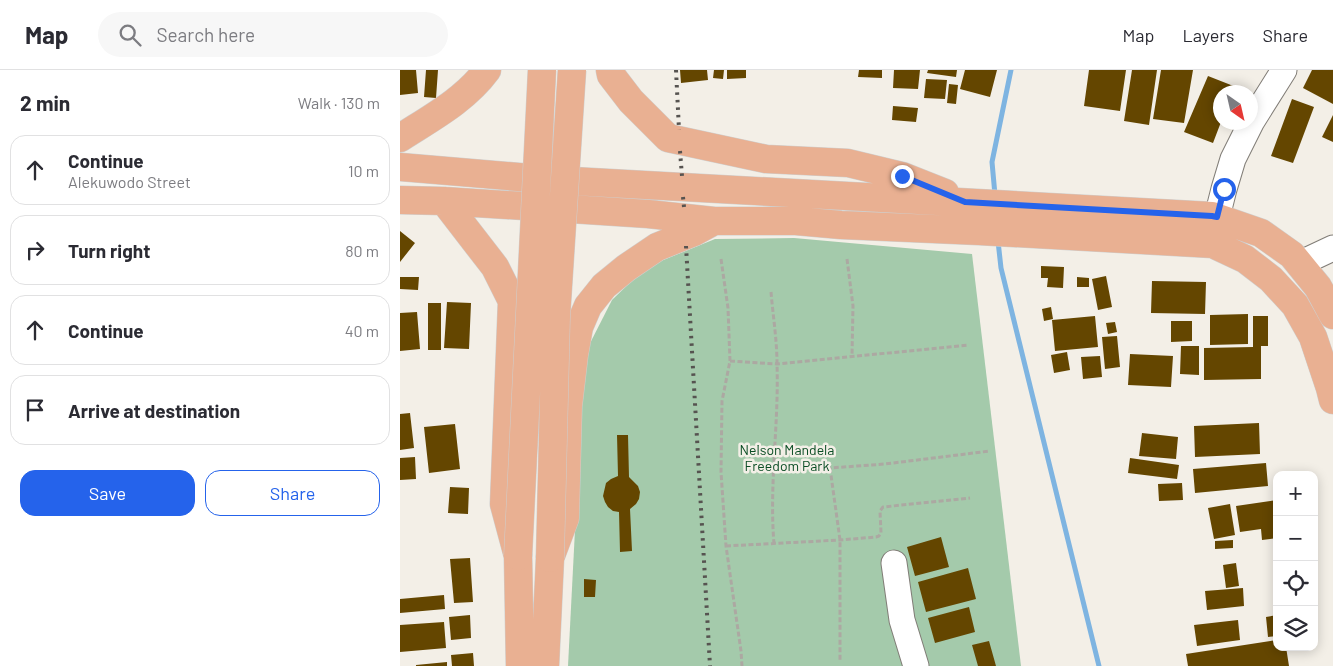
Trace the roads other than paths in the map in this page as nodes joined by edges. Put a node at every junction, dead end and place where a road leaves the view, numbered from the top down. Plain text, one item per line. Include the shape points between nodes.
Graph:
1 (487, 70) edge
2 (542, 70) edge
3 (572, 70) edge
4 (610, 70) edge
5 (1284, 70) edge
6 (400, 138) edge
7 (400, 167) edge
8 (400, 200) edge
9 (444, 201) junction
10 (970, 202) junction
11 (1217, 217) junction
12 (714, 220) junction
13 (1213, 244) junction
14 (1333, 248) edge
15 (1299, 264) junction
16 (1333, 315) edge
17 (1333, 400) edge
18 (518, 556) junction
19 (550, 558) junction
20 (894, 562) dead end
21 (520, 666) edge
22 (545, 666) edge
23 (916, 666) edge

1 - 6 main road via 475,85 442,112
2 - 18 main road, bridge
3 - 19 main road, bridge via 556,317
4 - 10 main road via 631,101 668,138 766,159 848,163 902,176
5 - 11 street via 1233,159
7 - 10 main road via 564,180
8 - 9 main road
9 - 12 main road
9 - 18 main road via 495,267 512,301 504,504
10 - 11 main road
11 - 13 street
11 - 15 main road via 1261,233 1292,255
12 - 13 main road via 796,221
12 - 19 main road via 657,247 626,268 604,286 588,306 579,328 568,406 565,518
13 - 17 main road via 1245,259 1271,279 1296,305 1313,337
14 - 15 street
15 - 16 main road via 1318,287
18 - 21 main road
19 - 22 main road
20 - 23 street via 902,620

